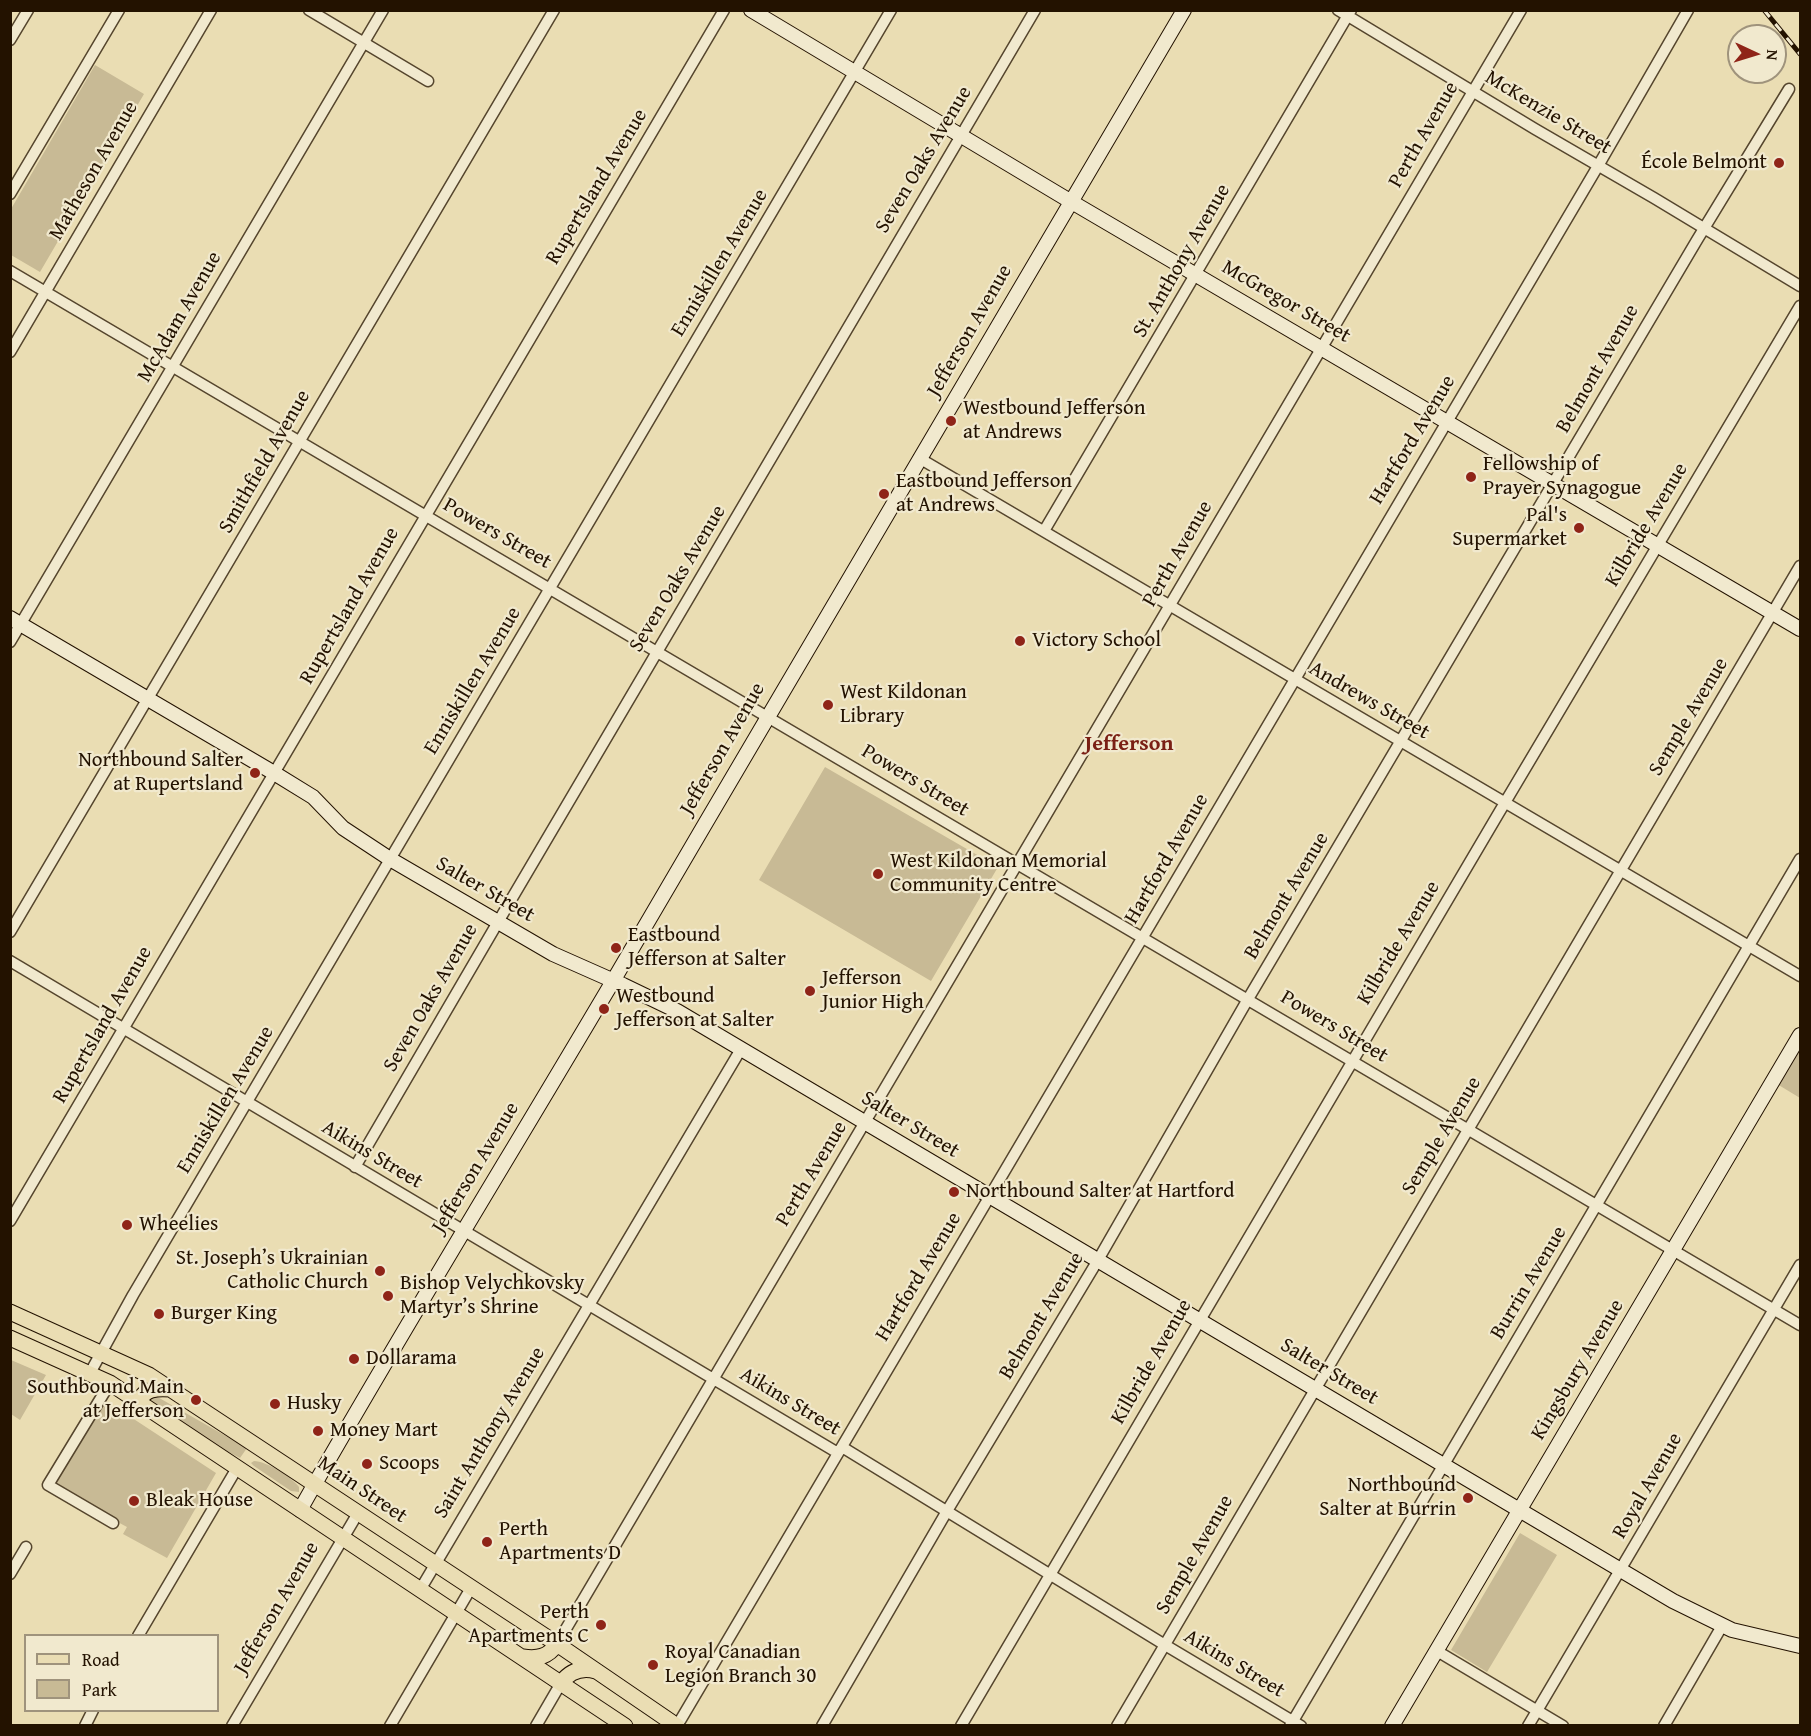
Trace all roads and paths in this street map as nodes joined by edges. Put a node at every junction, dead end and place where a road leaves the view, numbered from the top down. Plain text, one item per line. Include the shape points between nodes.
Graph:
1 (28, 10) edge
2 (119, 10) edge
3 (212, 10) edge
4 (309, 10) edge
5 (383, 10) edge
6 (554, 10) edge
7 (724, 10) edge
8 (751, 10) edge
9 (891, 10) edge
10 (1035, 10) edge
11 (1184, 10) edge
12 (1521, 10) edge
13 (1688, 10) edge
14 (1346, 12) edge
15 (10, 40) edge
16 (364, 43) junction
17 (855, 73) junction
18 (428, 81) dead end
19 (1789, 89) dead end
20 (1473, 91) junction
21 (961, 135) junction
22 (1598, 166) junction
23 (10, 194) edge
24 (1070, 201) junction
25 (1704, 228) junction
26 (10, 271) edge
27 (1197, 274) junction
28 (1800, 286) edge
29 (46, 291) junction
30 (1800, 306) edge
31 (1322, 347) junction
32 (10, 352) edge
33 (173, 366) junction
34 (1447, 420) junction
35 (300, 441) junction
36 (920, 458) junction
37 (1554, 483) junction
38 (426, 515) junction
39 (1044, 531) junction
40 (1657, 545) junction
41 (1800, 566) edge
42 (550, 588) junction
43 (1170, 606) junction
44 (1773, 613) junction
45 (16, 621) edge
46 (1800, 629) edge
47 (10, 642) edge
48 (658, 651) junction
49 (1294, 680) junction
50 (149, 699) junction
51 (767, 716) junction
52 (1401, 742) junction
53 (274, 772) junction
54 (1504, 803) junction
55 (390, 859) junction
56 (1800, 860) edge
57 (1018, 864) junction
58 (1620, 871) junction
59 (498, 922) junction
60 (10, 932) edge
61 (1143, 938) junction
62 (1749, 946) junction
63 (10, 961) edge
64 (1800, 976) edge
65 (613, 980) junction
66 (1248, 999) junction
67 (123, 1029) junction
68 (1800, 1035) edge
69 (741, 1049) junction
70 (1352, 1061) junction
71 (247, 1103) junction
72 (865, 1122) junction
73 (1469, 1130) junction
74 (355, 1167) junction
75 (990, 1196) junction
76 (1597, 1205) junction
77 (10, 1221) edge
78 (463, 1231) junction
79 (1673, 1250) junction
80 (1098, 1260) junction
81 (1800, 1265) edge
82 (588, 1306) junction
83 (1774, 1309) junction
84 (10, 1312) edge
85 (1199, 1320) junction
86 (1800, 1325) edge
87 (10, 1338) edge
88 (101, 1353) junction
89 (90, 1373) junction
90 (713, 1379) junction
91 (110, 1383) junction
92 (171, 1389) junction
93 (1315, 1389) junction
94 (140, 1403) junction
95 (840, 1450) junction
96 (1444, 1465) junction
97 (237, 1468) junction
98 (315, 1484) junction
99 (300, 1510) junction
100 (1520, 1510) junction
101 (947, 1511) junction
102 (358, 1513) junction
103 (113, 1523) dead end
104 (342, 1539) junction
105 (26, 1547) dead end
106 (435, 1564) junction
107 (1621, 1570) junction
108 (10, 1574) edge
109 (1050, 1575) junction
110 (471, 1588) junction
111 (420, 1590) junction
112 (456, 1613) junction
113 (1722, 1626) junction
114 (139, 1634) edge
115 (557, 1644) junction
116 (1165, 1645) junction
117 (1799, 1647) edge
118 (1437, 1651) junction
119 (523, 1658) junction
120 (596, 1671) junction
121 (561, 1683) junction
122 (1537, 1711) junction
123 (1295, 1724) edge
124 (232, 1725) edge
125 (390, 1725) edge
126 (536, 1725) edge
127 (625, 1725) edge
128 (677, 1725) edge
129 (822, 1725) edge
130 (961, 1725) edge
131 (1117, 1725) edge
132 (1392, 1725) edge
133 (1528, 1725) edge
134 (1563, 1725) edge
135 (1664, 1725) edge

1 - 15 street
2 - 23 street
3 - 29 street, Matheson Avenue
4 - 16 street
5 - 16 street, McAdam Avenue
6 - 35 street, Smithfield Avenue
7 - 38 street, Rupertsland Avenue
8 - 17 main road, McGregor Street
9 - 17 street, Enniskillen Avenue
10 - 21 street, Seven Oaks Avenue
11 - 24 main road, Jefferson Avenue
12 - 20 street, Perth Avenue
13 - 22 street, Hartford Avenue
14 - 20 street, McKenzie Street
14 - 27 street, St. Anthony Avenue
16 - 18 street
16 - 33 street, McAdam Avenue
17 - 21 main road, McGregor Street
17 - 42 street, Enniskillen Avenue
19 - 25 street, Belmont Avenue
20 - 22 street, McKenzie Street
20 - 31 street, Perth Avenue
21 - 24 main road, McGregor Street
21 - 48 street, Seven Oaks Avenue
22 - 25 street, McKenzie Street
22 - 34 street, Hartford Avenue
24 - 27 main road, McGregor Street
24 - 36 main road, Jefferson Avenue
25 - 28 street, McKenzie Street
25 - 37 street, Belmont Avenue
26 - 29 street, Powers Street
27 - 31 main road, McGregor Street
27 - 39 street, St. Anthony Avenue
29 - 32 street, Matheson Avenue
29 - 33 street, Powers Street
30 - 40 street, Kilbride Avenue
31 - 34 main road, McGregor Street
31 - 43 street, Perth Avenue
33 - 35 street, Powers Street
33 - 45 street, McAdam Avenue
34 - 37 main road, McGregor Street
34 - 49 street, Hartford Avenue
35 - 38 street, Powers Street
35 - 50 street, Smithfield Avenue
36 - 39 street, Andrews Street
36 - 51 main road, Jefferson Avenue
37 - 40 main road, McGregor Street
37 - 52 street, Belmont Avenue
38 - 42 street, Powers Street
38 - 53 street, Rupertsland Avenue
39 - 43 street, Andrews Street
40 - 44 main road, McGregor Street
40 - 54 street, Kilbride Avenue
41 - 44 street, Semple Avenue
42 - 48 street, Powers Street
42 - 55 street, Enniskillen Avenue
43 - 49 street, Andrews Street
43 - 57 street, Perth Avenue
44 - 46 main road, McGregor Street
44 - 58 street, Semple Avenue
45 - 47 street, McAdam Avenue
45 - 50 main road, Salter Street
48 - 51 street, Powers Street
48 - 59 street, Seven Oaks Avenue
49 - 52 street, Andrews Street
49 - 61 street, Hartford Avenue
50 - 53 main road, Salter Street
50 - 60 street, Smithfield Avenue
51 - 57 street, Powers Street
51 - 65 main road, Jefferson Avenue
52 - 54 street, Andrews Street
52 - 66 street, Belmont Avenue
53 - 55 main road, Salter Street via 313,797 349,832
53 - 67 street, Rupertsland Avenue
54 - 58 street, Andrews Street
54 - 70 street, Kilbride Avenue
55 - 59 main road, Salter Street
55 - 71 street, Enniskillen Avenue
56 - 62 street, Burrin Avenue
57 - 61 street, Powers Street
57 - 72 street, Perth Avenue
58 - 62 street, Andrews Street
58 - 73 street, Semple Avenue
59 - 65 main road, Salter Street via 552,954
59 - 74 street, Seven Oaks Avenue
61 - 66 street, Powers Street
61 - 75 street, Hartford Avenue
62 - 64 street, Andrews Street
62 - 76 street, Burrin Avenue
63 - 67 street, Aikins Street
65 - 69 main road, Salter Street via 677,1011
65 - 78 main road, Jefferson Avenue
66 - 70 street, Powers Street
66 - 80 street, Belmont Avenue
67 - 71 street, Aikins Street
67 - 77 street, Rupertsland Avenue
68 - 79 main road, Kingsbury Avenue
69 - 72 main road, Salter Street
69 - 82 street, Saint Anthony Avenue
70 - 73 street, Powers Street
70 - 85 street, Kilbride Avenue
71 - 74 street, Aikins Street
71 - 88 street, Enniskillen Avenue
72 - 75 main road, Salter Street
72 - 90 street, Perth Avenue
73 - 76 street, Powers Street
73 - 93 street, Semple Avenue
74 - 78 street, Aikins Street
75 - 80 main road, Salter Street
75 - 95 street, Hartford Avenue
76 - 79 street, Powers Street
76 - 96 street, Burrin Avenue
78 - 82 street, Aikins Street
78 - 98 main road, Jefferson Avenue
79 - 83 street, Powers Street
79 - 100 main road, Kingsbury Avenue
80 - 85 main road, Salter Street
80 - 101 street, Belmont Avenue
81 - 83 street, Royal Avenue
82 - 90 street, Aikins Street
82 - 106 street, Saint Anthony Avenue
83 - 86 street, Powers Street
83 - 107 street, Royal Avenue
84 - 88 main road, Main Street
85 - 93 main road, Salter Street
85 - 109 street, Kilbride Avenue
87 - 89 main road
88 - 89 street, Enniskillen Avenue
88 - 92 main road, Main Street
89 - 91 main road
90 - 95 street, Aikins Street
90 - 115 street, Perth Avenue
91 - 94 main road
91 - 103 street via 48,1485
92 - 94 main road via 146,1392
92 - 98 main road, Main Street
93 - 96 main road, Salter Street
93 - 116 street, Semple Avenue
94 - 97 main road
95 - 101 street, Aikins Street
95 - 128 street, Hartford Avenue
96 - 100 main road, Salter Street
96 - 123 street, Burrin Avenue
97 - 99 main road
97 - 114 street
98 - 99 main road, Jefferson Avenue
98 - 102 main road, Main Street
99 - 104 main road
100 - 107 main road, Salter Street
100 - 118 main road, Kingsbury Avenue
101 - 109 street, Aikins Street
101 - 129 street, Belmont Avenue
102 - 104 street, Jefferson Avenue
102 - 106 main road, Main Street
104 - 111 main road
104 - 124 street, Jefferson Avenue
105 - 108 street
106 - 110 main road, Main Street
106 - 111 street, Saint Anthony Avenue
107 - 113 main road, Salter Street
107 - 122 street, Royal Avenue
109 - 116 street, Aikins Street
109 - 130 street, Kilbride Avenue
110 - 112 street
110 - 115 main road, Main Street
111 - 112 main road
112 - 119 main road
112 - 125 street
113 - 117 main road, Salter Street
113 - 135 street
115 - 119 main road via 543,1656
115 - 120 main road, Main Street
116 - 123 street, Aikins Street
116 - 131 street, Semple Avenue
118 - 122 street
118 - 132 main road, Kingsbury Avenue
119 - 121 main road
120 - 121 main road via 570,1673
120 - 128 main road, Main Street
121 - 126 street
121 - 127 main road
122 - 133 street, Royal Avenue
122 - 134 street

